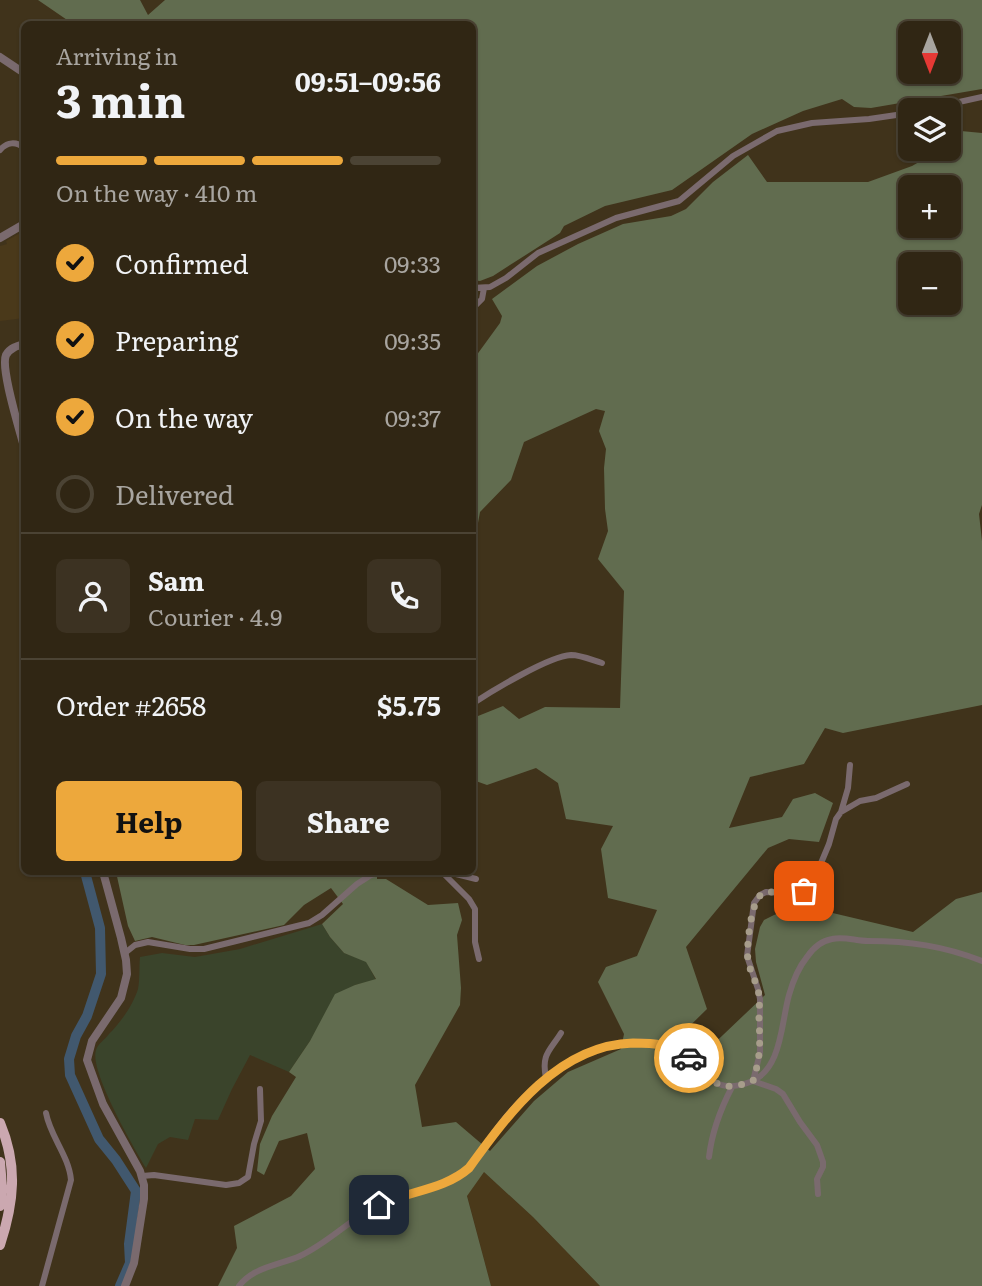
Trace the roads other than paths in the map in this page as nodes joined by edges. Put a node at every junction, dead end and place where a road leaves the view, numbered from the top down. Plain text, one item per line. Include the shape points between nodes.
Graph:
1 (0, 57) edge
2 (21, 71) edge
3 (982, 97) edge
4 (961, 102) edge
5 (898, 115) edge
6 (0, 136) edge
7 (21, 145) edge
8 (2, 148) edge
9 (21, 225) edge
10 (0, 238) edge
11 (476, 288) edge
12 (484, 288) junction
13 (476, 305) edge
14 (21, 345) edge
15 (21, 436) edge
16 (602, 663) dead end
17 (476, 702) edge
18 (850, 765) dead end
19 (908, 784) dead end
20 (841, 812) junction
21 (104, 875) edge
22 (371, 875) edge
23 (445, 875) edge
24 (463, 875) edge
25 (476, 879) dead end
26 (125, 953) junction
27 (479, 960) dead end
28 (982, 961) edge
29 (561, 1033) dead end
30 (546, 1078) junction
31 (753, 1081) junction
32 (732, 1087) junction
33 (260, 1089) dead end
34 (46, 1112) dead end
35 (0, 1123) edge
36 (709, 1157) dead end
37 (0, 1162) edge
38 (142, 1176) junction
39 (818, 1194) dead end
40 (0, 1206) edge
41 (0, 1245) edge
42 (42, 1286) edge
43 (125, 1286) edge
44 (239, 1286) edge

1 - 2 street
3 - 4 street
5 - 12 street via 777,131 733,156 679,201 616,218 538,253 506,278
6 - 8 street
7 - 8 street
9 - 10 street
11 - 12 street
12 - 13 street
14 - 15 street via 10,350 3,362
16 - 17 street via 562,656
18 - 20 street
19 - 20 street
20 - 31 street via 811,887 797,893 766,892 754,904 747,957 760,999 760,1053
21 - 26 street
22 - 26 street via 302,925 204,949 148,942
23 - 27 street via 475,909
24 - 25 street
26 - 38 street via 125,986 92,1041 87,1060 103,1104
28 - 31 street via 901,941 842,938 822,942 799,970 772,1060
29 - 30 street via 545,1056
30 - 32 street via 595,1050 614,1044 653,1043 679,1051 715,1083
30 - 44 street via 456,1178 372,1208 306,1253 251,1275
31 - 32 street
31 - 39 street via 783,1094 817,1145 823,1162
32 - 36 street via 717,1119
33 - 38 street via 261,1121 245,1180 226,1185
34 - 42 street via 71,1180
35 - 41 highway via 13,1180 11,1209
37 - 40 highway
38 - 43 street via 144,1199 134,1263

